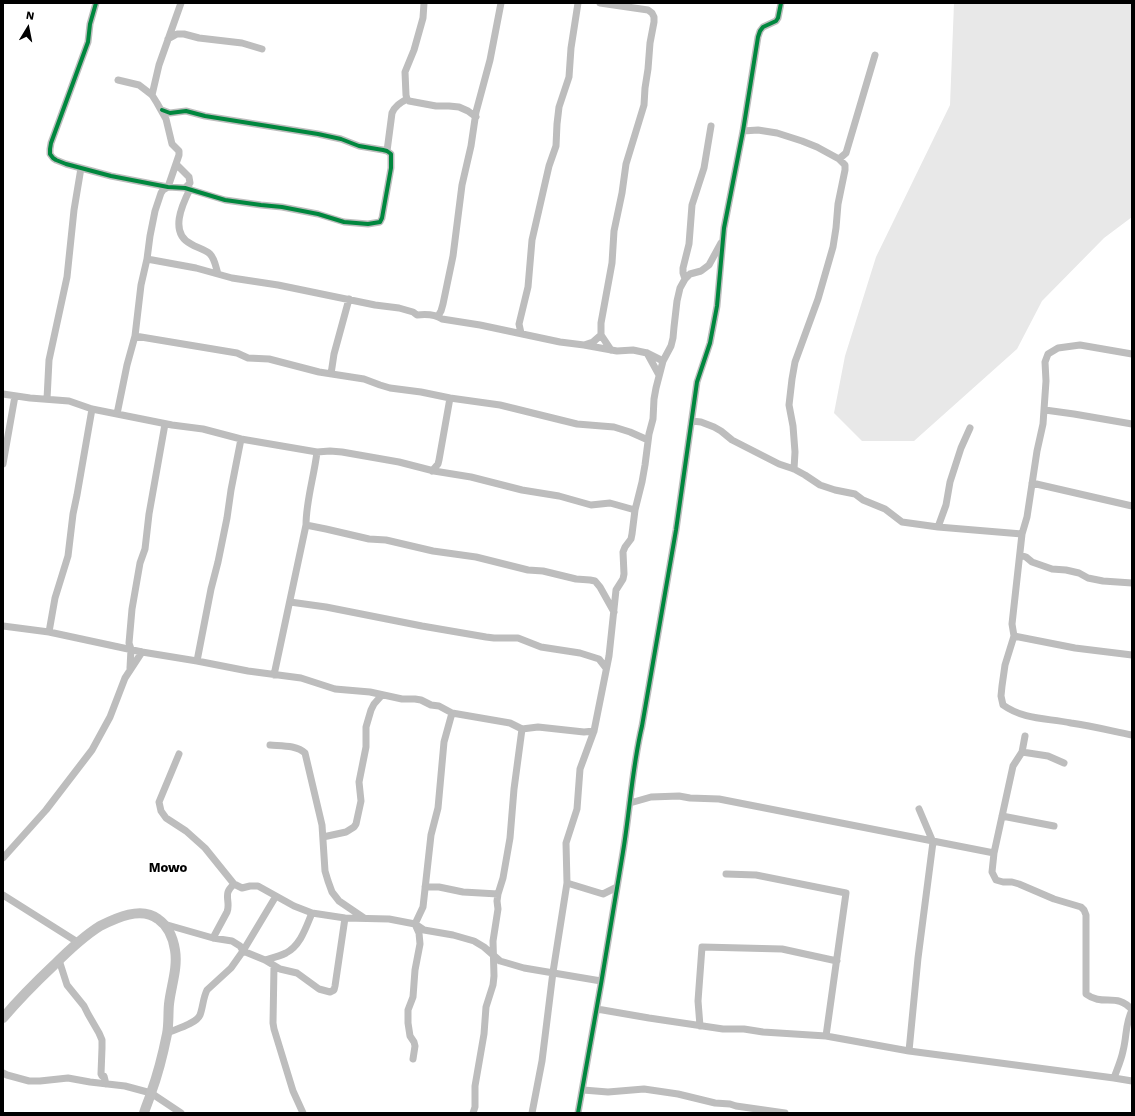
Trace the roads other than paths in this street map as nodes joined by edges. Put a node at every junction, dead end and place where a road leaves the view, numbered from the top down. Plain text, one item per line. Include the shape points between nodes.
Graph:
1 (96, 3) edge
2 (181, 3) edge
3 (424, 3) edge
4 (501, 3) edge
5 (578, 3) edge
6 (600, 3) edge
7 (781, 3) edge
8 (168, 39) junction
9 (262, 49) dead end
10 (875, 55) dead end
11 (118, 80) dead end
12 (152, 95) junction
13 (407, 99) junction
14 (168, 116) junction
15 (476, 117) junction
16 (711, 126) dead end
17 (743, 131) junction
18 (387, 151) junction
19 (839, 159) junction
20 (176, 164) junction
21 (81, 168) junction
22 (168, 187) junction
23 (187, 188) junction
24 (722, 241) junction
25 (715, 254) junction
26 (722, 258) junction
27 (147, 259) junction
28 (218, 274) junction
29 (685, 279) junction
30 (349, 299) junction
31 (438, 316) junction
32 (518, 324) junction
33 (510, 331) junction
34 (521, 333) junction
35 (601, 335) junction
36 (135, 336) junction
37 (584, 345) junction
38 (611, 350) junction
39 (647, 353) junction
40 (1132, 354) edge
41 (663, 361) junction
42 (331, 374) junction
43 (659, 376) junction
44 (3, 394) edge
45 (15, 396) junction
46 (450, 398) junction
47 (47, 399) junction
48 (92, 409) junction
49 (1045, 410) junction
50 (117, 414) junction
51 (692, 421) junction
52 (165, 424) junction
53 (1132, 424) edge
54 (970, 428) dead end
55 (241, 439) junction
56 (648, 440) junction
57 (317, 452) junction
58 (3, 464) edge
59 (794, 469) junction
60 (432, 471) junction
61 (1032, 482) junction
62 (1132, 506) edge
63 (635, 510) junction
64 (306, 526) junction
65 (938, 527) junction
66 (1022, 534) junction
67 (1020, 555) junction
68 (1132, 583) edge
69 (290, 602) junction
70 (614, 613) junction
71 (3, 626) edge
72 (48, 632) junction
73 (1014, 636) junction
74 (131, 649) junction
75 (142, 652) junction
76 (1132, 655) edge
77 (609, 656) junction
78 (599, 659) junction
79 (197, 660) junction
80 (606, 668) junction
81 (130, 669) junction
82 (274, 675) junction
83 (370, 692) junction
84 (382, 695) junction
85 (374, 704) junction
86 (452, 713) junction
87 (522, 729) junction
88 (594, 731) junction
89 (584, 732) junction
90 (1132, 735) edge
91 (1025, 736) dead end
92 (592, 739) junction
93 (270, 745) dead end
94 (1022, 752) junction
95 (179, 754) dead end
96 (1064, 763) dead end
97 (630, 803) junction
98 (920, 809) dead end
99 (1002, 816) junction
100 (1054, 826) dead end
101 (323, 837) junction
102 (933, 842) junction
103 (994, 853) junction
104 (3, 858) edge
105 (726, 874) dead end
106 (567, 883) junction
107 (234, 884) junction
108 (425, 887) junction
109 (617, 887) junction
110 (498, 894) junction
111 (3, 895) edge
112 (276, 896) junction
113 (312, 913) junction
114 (345, 918) junction
115 (364, 918) junction
116 (164, 924) junction
117 (415, 924) junction
118 (213, 938) junction
119 (78, 943) junction
120 (243, 951) junction
121 (494, 955) junction
122 (60, 960) junction
123 (265, 960) junction
124 (836, 961) junction
125 (274, 966) junction
126 (552, 972) junction
127 (601, 981) junction
128 (597, 1009) junction
129 (1132, 1010) edge
130 (3, 1018) edge
131 (700, 1026) junction
132 (167, 1033) junction
133 (826, 1036) junction
134 (909, 1051) junction
135 (413, 1059) dead end
136 (3, 1073) edge
137 (1114, 1078) junction
138 (1132, 1081) edge
139 (106, 1084) junction
140 (582, 1090) junction
141 (152, 1093) junction
142 (144, 1113) edge
143 (181, 1113) edge
144 (303, 1113) edge
145 (473, 1113) edge
146 (532, 1113) edge
147 (578, 1113) edge
148 (785, 1113) edge

1 - 21 street via 88,42 50,149 50,154 56,160
2 - 8 street
3 - 13 street via 423,18 406,72
4 - 15 street
5 - 32 street via 569,77 559,107 556,146 532,240 528,287
6 - 35 street via 648,10 654,17 643,111 626,164 614,231
7 - 17 street via 776,21 763,27 758,37
8 - 9 street via 177,34 184,34 242,43
8 - 12 street
10 - 19 street via 846,153
11 - 12 street via 139,85
12 - 14 street
13 - 15 street via 436,106 459,107
13 - 18 street via 392,113
14 - 18 street via 186,111 298,130
14 - 20 street via 172,144 179,155
15 - 31 street via 462,184 454,256
16 - 29 street via 704,168 692,205 689,244 683,268
17 - 19 street via 758,130 777,134 817,147
17 - 24 street
18 - 23 street via 391,154 391,168 382,218 374,224 344,222 282,207 225,200
19 - 59 street via 845,165 845,170 833,247 818,299 795,362 792,379 789,404 793,426
20 - 22 street
20 - 23 street via 189,177 190,183
21 - 22 street
21 - 47 street via 67,278 49,360
22 - 23 street
22 - 27 street via 160,193
23 - 28 street via 179,215 181,234 184,240 210,254
24 - 25 street
24 - 26 street
25 - 26 street
25 - 29 street via 709,265
26 - 51 street via 717,306 710,343 697,382
27 - 28 street
27 - 36 street
28 - 30 street
29 - 41 street via 677,301 671,346
30 - 31 street via 399,308 417,315
30 - 42 street
31 - 33 street via 442,319
32 - 33 street
32 - 34 street
33 - 34 street
34 - 37 street
35 - 37 street
35 - 38 street
36 - 42 street via 248,358 269,359
36 - 50 street
37 - 38 street
38 - 39 street
39 - 41 street
39 - 43 street
40 - 49 street via 1086,345 1053,350 1045,362
41 - 43 street
42 - 46 street via 364,379 390,388
43 - 56 street
44 - 45 street
45 - 47 street
45 - 58 street
46 - 56 street via 500,405 578,424 614,427
46 - 60 street via 439,460
47 - 48 street via 69,401
48 - 50 street
48 - 72 street via 68,556
49 - 53 street
49 - 61 street
50 - 52 street
51 - 59 street via 714,427 732,440
51 - 97 street via 676,530 637,746
52 - 55 street via 203,429
52 - 74 street via 145,549 132,609 129,643
54 - 65 street via 950,482 946,505
55 - 57 street
55 - 79 street via 223,540
56 - 63 street
57 - 60 street via 342,452
57 - 64 street
59 - 65 street via 824,487 855,494 885,509 902,522
60 - 63 street via 560,496 591,505 610,503
61 - 62 street
61 - 66 street via 1028,517
63 - 70 street via 631,539 623,552 624,574 616,590
64 - 69 street
64 - 70 street via 595,581
65 - 66 street
66 - 67 street
67 - 68 street via 1052,569 1079,573 1103,581
67 - 73 street via 1012,624
69 - 78 street via 490,638 518,638 541,647 580,653
69 - 82 street
70 - 77 street
71 - 72 street
72 - 74 street
73 - 76 street via 1075,648
73 - 90 street via 1005,665 1001,696 1003,705 1028,717 1070,722
74 - 75 street
74 - 81 street
75 - 79 street
75 - 81 street
77 - 78 street
77 - 80 street
78 - 80 street
79 - 82 street
80 - 88 street
81 - 104 street via 110,717 92,750 46,810
82 - 83 street via 308,680 336,689
83 - 84 street
83 - 85 street
84 - 85 street
84 - 86 street via 421,700
85 - 101 street via 366,727 366,747 359,782 361,801 356,824 346,832
86 - 87 street via 510,723
86 - 108 street via 444,742 438,808 431,835
87 - 89 street via 546,727
87 - 110 street via 510,838
88 - 89 street
88 - 92 street
89 - 92 street
91 - 94 street
92 - 106 street via 580,769 577,809 566,843
93 - 101 street via 297,748 305,753 320,813
94 - 96 street via 1048,756
94 - 99 street via 1013,766
95 - 107 street via 159,802 161,811 166,818 205,848
97 - 102 street via 650,798 679,796 719,799
97 - 109 street
98 - 102 street
99 - 100 street
99 - 103 street
101 - 115 street via 326,871 332,892 339,901
102 - 103 street
102 - 134 street
103 - 129 street via 992,872 996,880 1019,884 1084,910 1086,994 1099,1000 1122,1001
105 - 124 street via 756,875 846,894
106 - 109 street via 603,894
106 - 126 street
107 - 112 street via 242,888 258,886
107 - 118 street via 228,891 228,912
108 - 110 street
108 - 117 street via 423,907
109 - 127 street
110 - 121 street
111 - 119 street
112 - 113 street
112 - 120 street
113 - 114 street
113 - 123 street via 302,936 292,949
114 - 115 street
114 - 125 street via 334,990 330,992 319,989 296,973
115 - 117 street
116 - 118 street
116 - 119 street via 155,916 144,913 130,914 100,927
116 - 132 street via 175,950 174,982
117 - 121 street via 424,930 474,941
117 - 135 street via 420,944 413,997 408,1010 410,1036 415,1046
118 - 120 street via 232,941
119 - 122 street
120 - 123 street
120 - 132 street via 231,968 207,990 198,1019
121 - 126 street via 500,961
121 - 145 street via 493,985 486,1007 484,1034 474,1086
122 - 130 street
122 - 139 street via 67,985 84,1006 102,1040 101,1074
123 - 125 street
124 - 131 street via 782,949 702,947 698,1001
124 - 133 street
125 - 144 street via 274,1029 293,1091
126 - 127 street
126 - 146 street via 542,1061
127 - 128 street
128 - 131 street
128 - 140 street
129 - 137 street via 1126,1026 1122,1056
131 - 133 street
132 - 141 street
133 - 134 street
134 - 137 street
136 - 139 street via 29,1081 68,1078
137 - 138 street
139 - 141 street
140 - 147 street
140 - 148 street via 608,1092 644,1089
141 - 142 street
141 - 143 street

